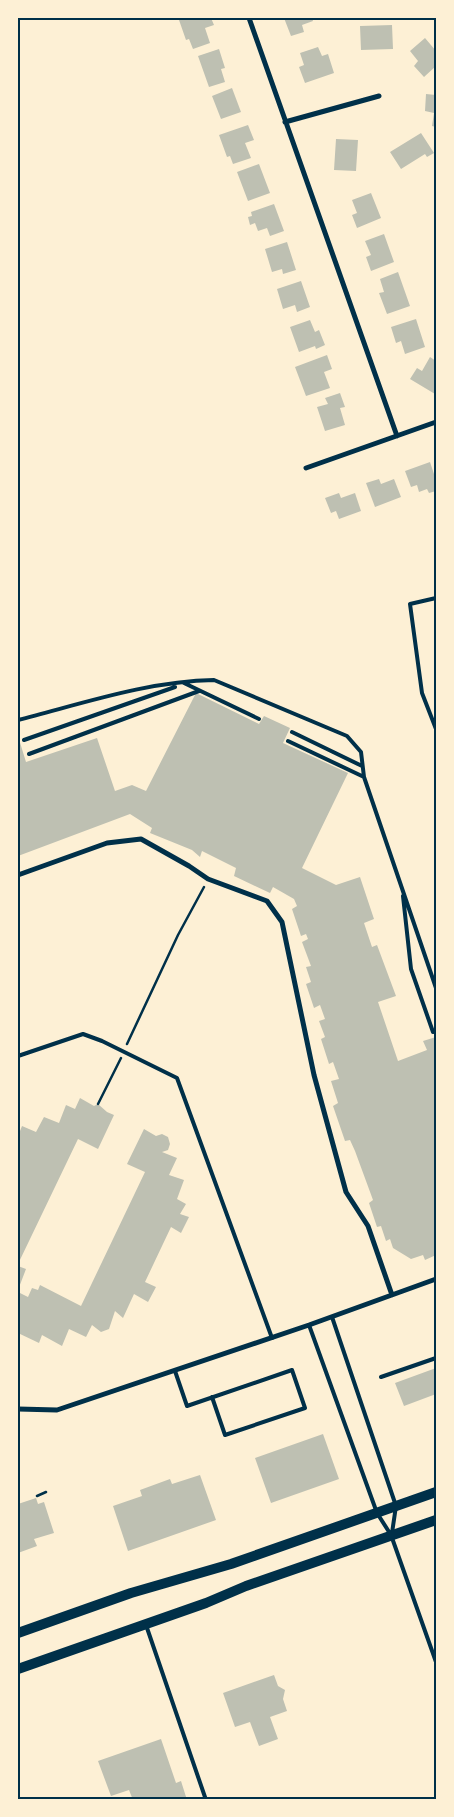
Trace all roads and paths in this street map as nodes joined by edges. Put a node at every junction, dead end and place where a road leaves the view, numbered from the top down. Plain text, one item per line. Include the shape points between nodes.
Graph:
1 (249, 18) edge
2 (379, 96) dead end
3 (286, 122) junction
4 (436, 422) edge
5 (396, 436) junction
6 (306, 468) dead end
7 (436, 598) edge
8 (185, 683) junction
9 (199, 691) junction
10 (259, 719) dead end
11 (18, 720) edge
12 (436, 729) edge
13 (292, 732) dead end
14 (24, 740) dead end
15 (288, 741) dead end
16 (29, 754) dead end
17 (362, 766) junction
18 (364, 777) junction
19 (18, 875) edge
20 (208, 880) junction
21 (402, 888) junction
22 (436, 988) edge
23 (433, 1032) dead end
24 (124, 1052) junction
25 (18, 1056) edge
26 (98, 1104) dead end
27 (436, 1279) edge
28 (392, 1295) junction
29 (332, 1317) junction
30 (310, 1325) junction
31 (272, 1338) junction
32 (436, 1358) edge
33 (175, 1371) junction
34 (381, 1377) dead end
35 (212, 1397) junction
36 (18, 1409) edge
37 (46, 1492) dead end
38 (436, 1492) edge
39 (37, 1496) dead end
40 (396, 1506) junction
41 (377, 1513) junction
42 (436, 1520) edge
43 (391, 1535) junction
44 (146, 1625) junction
45 (18, 1633) edge
46 (436, 1662) edge
47 (18, 1670) edge
48 (206, 1800) edge

1 - 3 street
2 - 3 street
3 - 5 street
4 - 5 street
5 - 6 street
7 - 12 lane via 410,604 422,693
8 - 9 lane
8 - 11 lane via 126,692
8 - 14 lane
8 - 17 lane via 214,680 347,736 361,752
9 - 10 lane
9 - 16 lane
13 - 17 lane
15 - 18 lane
17 - 18 lane
18 - 21 lane
19 - 20 street via 107,843 141,839
20 - 24 path via 178,935
20 - 28 street via 267,901 282,922 314,1075 346,1192 368,1226
21 - 22 lane
21 - 23 lane via 411,969
24 - 25 lane via 83,1034
24 - 26 path
24 - 31 lane via 177,1078
27 - 28 street
28 - 29 street
29 - 30 street
29 - 40 lane
30 - 31 street
30 - 41 lane
31 - 33 street
32 - 34 lane
33 - 35 lane via 187,1406
33 - 36 street via 57,1410
35 - 35 lane via 292,1370 305,1408 225,1435
37 - 39 path
38 - 40 main road
40 - 41 main road
40 - 43 lane
41 - 43 lane
41 - 45 main road
42 - 43 main road
43 - 44 main road
43 - 46 lane
44 - 47 main road
44 - 48 lane

